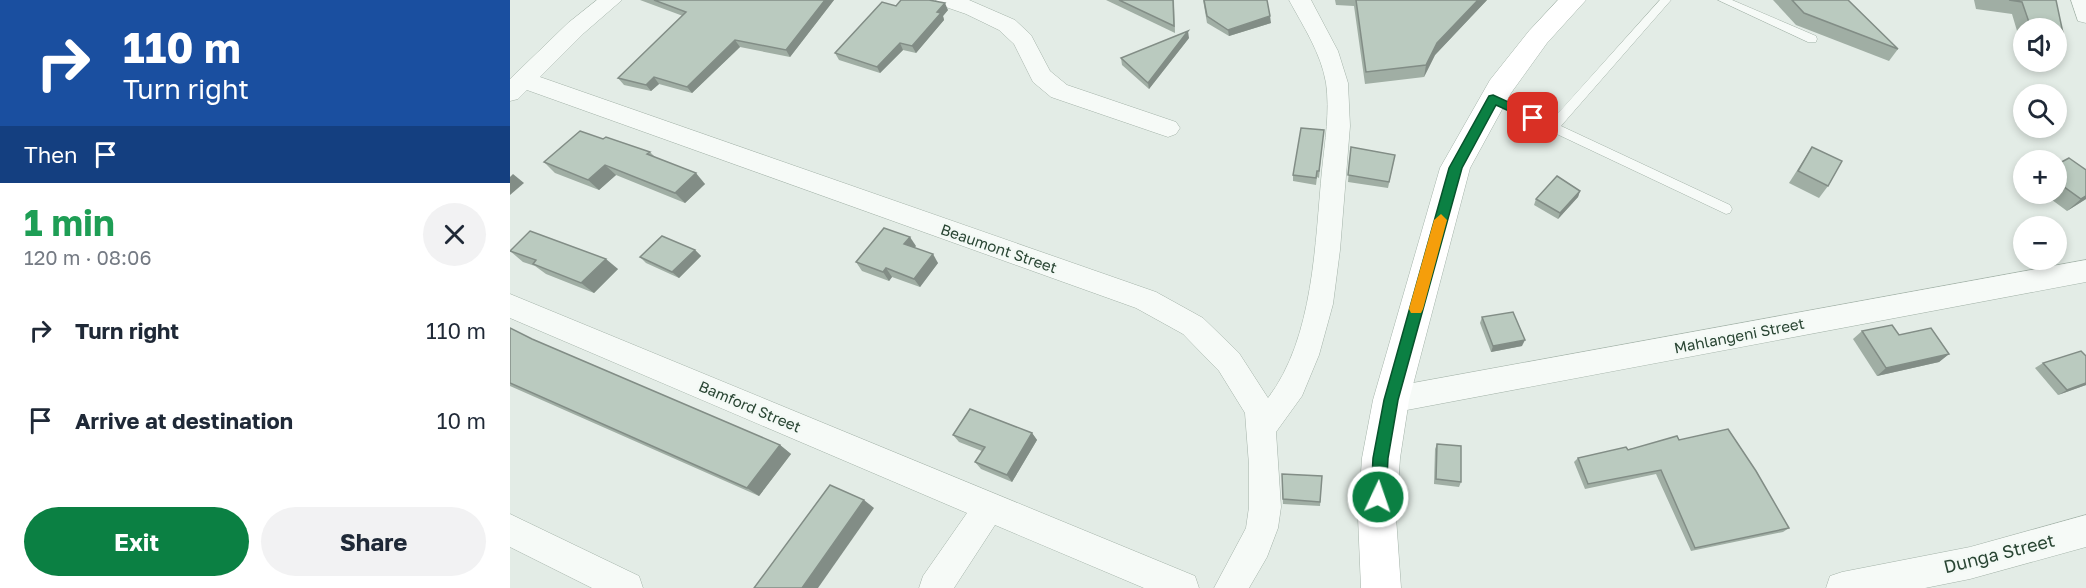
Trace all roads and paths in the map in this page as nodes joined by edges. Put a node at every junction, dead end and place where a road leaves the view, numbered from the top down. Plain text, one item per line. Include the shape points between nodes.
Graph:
1 (611, 0) edge
2 (946, 0) edge
3 (1300, 0) edge
4 (1573, 0) edge
5 (1666, 0) edge
6 (1723, 0) edge
7 (2082, 0) edge
8 (2086, 16) edge
9 (1812, 39) dead end
10 (517, 86) edge
11 (1493, 99) junction
12 (1553, 127) junction
13 (1168, 128) dead end
14 (1726, 209) dead end
15 (2086, 271) edge
16 (510, 306) edge
17 (1391, 400) junction
18 (1261, 428) junction
19 (989, 507) junction
20 (510, 530) edge
21 (2086, 531) edge
22 (627, 588) edge
23 (935, 588) edge
24 (1183, 588) edge
25 (1230, 588) edge
26 (1381, 588) edge
27 (1842, 588) edge

1 - 10 street
2 - 13 street via 1007,25 1023,40 1041,76 1059,91
3 - 18 street via 1329,54 1337,83 1339,109 1332,202 1324,275 1310,337 1295,380
4 - 11 street via 1538,38
5 - 12 lane
6 - 9 lane
7 - 8 street
10 - 18 street, Beaumont Street via 1146,300 1193,326 1229,362 1259,410
11 - 12 lane
11 - 17 street via 1455,168
12 - 14 lane
15 - 17 street, Mahlangeni Street
16 - 19 street, Bamford Street
17 - 26 street via 1378,505
18 - 25 street, Beaumont Street via 1262,528 1256,546
19 - 23 street
19 - 24 street, Bamford Street
20 - 22 street
21 - 27 street, Dunga Street via 1970,562

